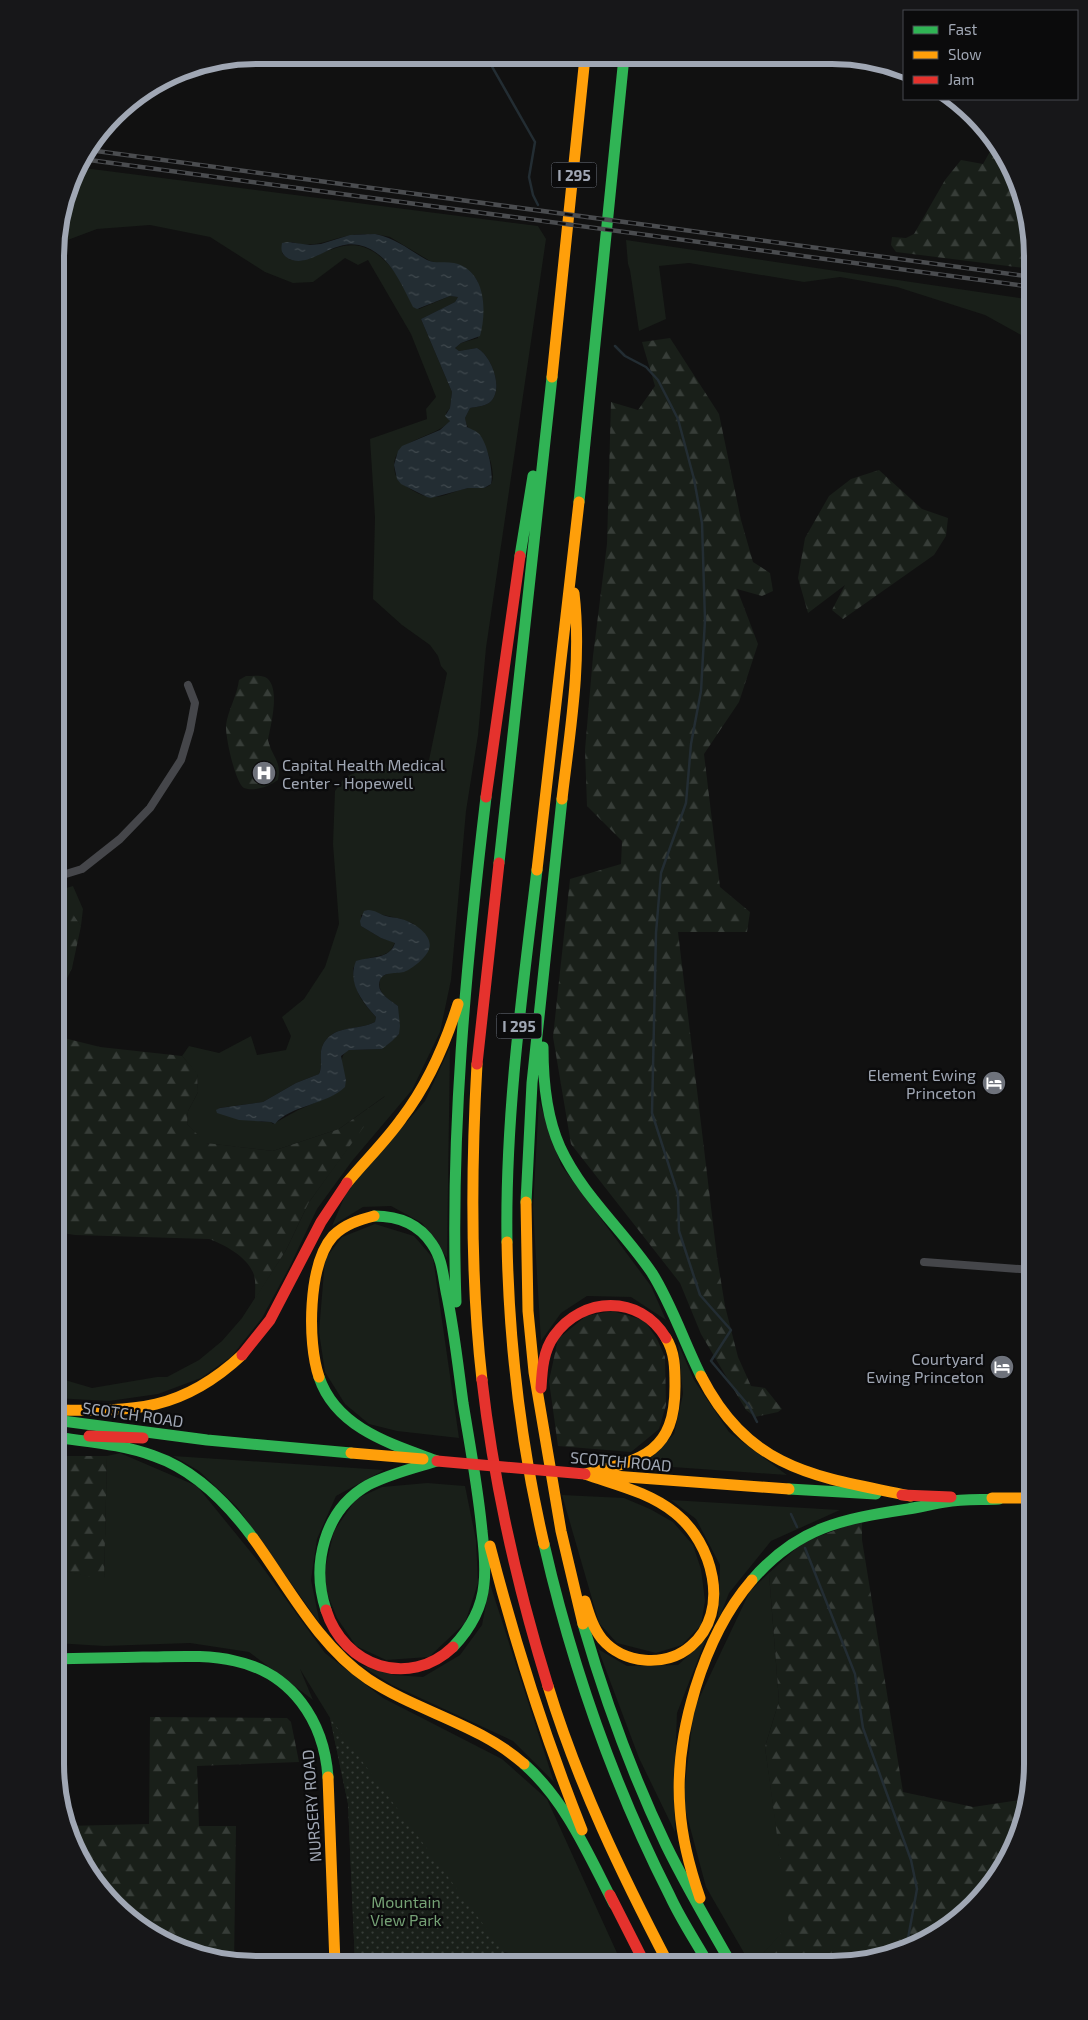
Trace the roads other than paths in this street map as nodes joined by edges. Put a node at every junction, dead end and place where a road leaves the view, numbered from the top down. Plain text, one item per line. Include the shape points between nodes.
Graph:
1 (584, 64) edge
2 (623, 64) edge
3 (562, 292) junction
4 (571, 575) junction
5 (188, 684) dead end
6 (64, 875) edge
7 (551, 914) junction
8 (468, 956) junction
9 (924, 1262) dead end
10 (1024, 1269) edge
11 (460, 1375) junction
12 (64, 1410) edge
13 (64, 1421) edge
14 (64, 1436) edge
15 (64, 1437) edge
16 (207, 1440) junction
17 (544, 1440) junction
18 (437, 1460) junction
19 (584, 1474) junction
20 (911, 1496) junction
21 (999, 1498) junction
22 (1024, 1498) edge
23 (556, 1507) junction
24 (480, 1509) junction
25 (64, 1659) edge
26 (614, 1904) junction
27 (725, 1953) junction
28 (335, 1956) edge
29 (641, 1956) edge
30 (665, 1956) edge
31 (705, 1956) edge
32 (727, 1956) edge

1 - 3 main road, I 295
2 - 4 main road, I 295
3 - 8 main road via 505,647
3 - 30 main road, I 295 via 478,1051 472,1185 474,1302 480,1371 498,1496 531,1634 592,1805
4 - 7 main road via 578,620 575,672
4 - 31 main road, I 295 via 515,1075 507,1239 512,1338 528,1471 546,1559 569,1642 599,1732 642,1840 672,1901
5 - 6 street via 194,702 181,760 150,808 120,839 82,868
7 - 17 main road via 529,1120 526,1221 532,1353
7 - 20 main road via 543,1055 544,1085 552,1127 575,1174 652,1273 709,1391 741,1432 781,1462 810,1474
8 - 11 main road via 457,1090 453,1193
8 - 12 main road via 453,1022 423,1088 401,1120 333,1202 273,1315 249,1349 215,1378 168,1402 116,1411
9 - 10 street
11 - 18 main road via 441,1263 427,1236 405,1221 382,1216 357,1220 336,1233 323,1251 316,1276 312,1342 319,1378 334,1405 358,1428
11 - 24 main road
13 - 16 main road, SCOTCH ROAD
14 - 16 main road, SCOTCH ROAD
15 - 26 main road via 151,1455 204,1484 237,1518 321,1633 350,1664 386,1690 492,1739 532,1770 554,1796
16 - 18 main road, SCOTCH ROAD
17 - 19 main road via 541,1390 544,1363 549,1344 562,1325 581,1311 607,1304 629,1307 652,1319 665,1335 673,1355 674,1415 670,1427 661,1441 642,1457
17 - 23 main road
18 - 19 main road, SCOTCH ROAD, bridge
18 - 24 main road via 385,1477 362,1489 342,1506 329,1526 319,1557 320,1591 329,1620 347,1646 373,1664 399,1670 428,1664 452,1648 472,1624 483,1592 484,1549
19 - 20 main road, SCOTCH ROAD
19 - 23 main road via 668,1507 696,1535 710,1565 714,1592 711,1615 698,1640 677,1655 652,1661 626,1656 608,1645 598,1633 588,1610
20 - 21 main road, SCOTCH ROAD
21 - 22 main road, SCOTCH ROAD
21 - 27 main road via 863,1515 829,1525 772,1559 744,1588 727,1614 710,1649 689,1709 682,1738 679,1782 681,1821 689,1861 698,1894
23 - 27 main road via 582,1622 626,1753 686,1887
24 - 26 main road via 531,1693 568,1797
25 - 28 main road, NURSERY ROAD via 203,1658 237,1662 263,1671 308,1708 320,1732 325,1753
26 - 29 main road
27 - 32 main road

